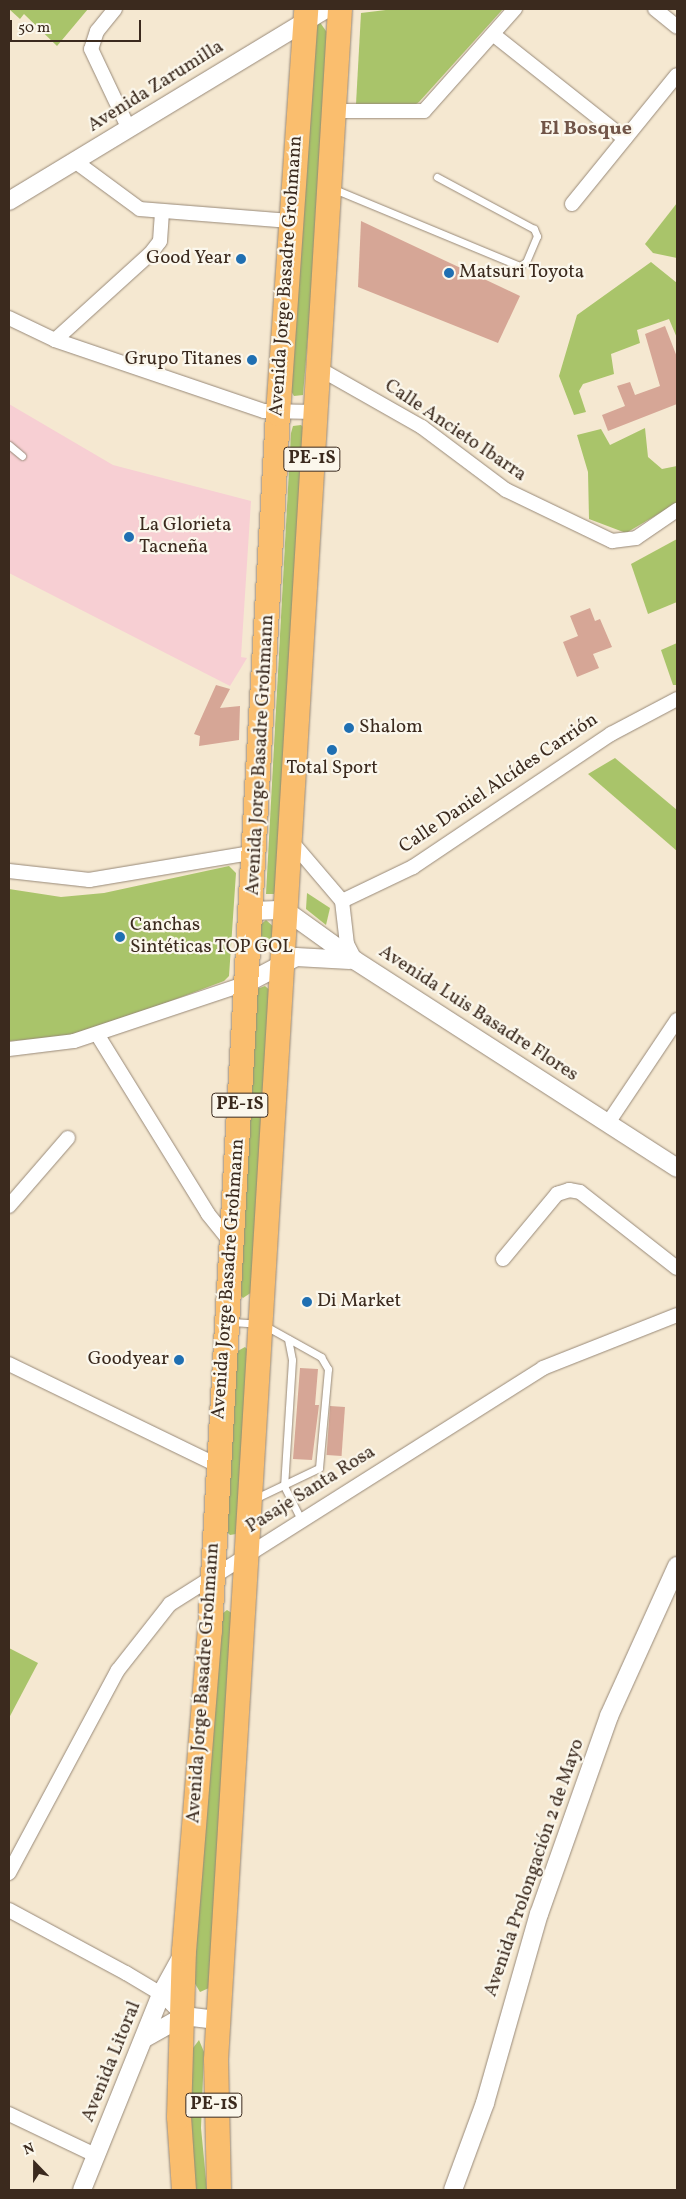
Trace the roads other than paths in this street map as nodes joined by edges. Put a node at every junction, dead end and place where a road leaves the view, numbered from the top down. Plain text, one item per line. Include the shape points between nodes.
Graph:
1 (115, 9) edge
2 (326, 9) edge
3 (340, 9) edge
4 (515, 9) edge
5 (655, 9) edge
6 (305, 14) edge
7 (677, 27) edge
8 (494, 35) junction
9 (677, 75) edge
10 (334, 111) junction
11 (129, 129) junction
12 (625, 140) junction
13 (76, 162) junction
14 (437, 177) dead end
15 (329, 186) junction
16 (9, 201) edge
17 (572, 204) dead end
18 (162, 214) junction
19 (290, 221) junction
20 (9, 318) edge
21 (55, 340) junction
22 (318, 368) junction
23 (315, 412) junction
24 (278, 414) junction
25 (9, 445) edge
26 (22, 456) dead end
27 (677, 510) edge
28 (677, 699) edge
29 (289, 838) junction
30 (256, 852) junction
31 (9, 871) edge
32 (342, 901) junction
33 (285, 910) junction
34 (252, 911) junction
35 (356, 961) junction
36 (282, 964) junction
37 (247, 983) junction
38 (677, 1020) edge
39 (97, 1034) junction
40 (9, 1049) edge
41 (608, 1123) junction
42 (68, 1138) dead end
43 (677, 1168) edge
44 (9, 1206) edge
45 (232, 1243) junction
46 (503, 1259) dead end
47 (677, 1268) edge
48 (677, 1315) edge
49 (226, 1321) junction
50 (262, 1324) junction
51 (288, 1338) junction
52 (9, 1364) edge
53 (216, 1466) junction
54 (284, 1486) junction
55 (251, 1500) junction
56 (300, 1518) junction
57 (248, 1551) junction
58 (677, 1566) edge
59 (211, 1576) junction
60 (9, 1873) edge
61 (9, 1910) edge
62 (184, 1951) junction
63 (162, 1994) junction
64 (184, 2016) junction
65 (219, 2020) junction
66 (146, 2038) junction
67 (9, 2114) edge
68 (97, 2156) junction
69 (82, 2190) edge
70 (184, 2190) edge
71 (219, 2190) edge
72 (453, 2190) edge

1 - 11 street via 97,31 91,49
2 - 6 street, Avenida Zarumilla
3 - 10 highway, Avenida Jorge Basadre Grohmann / PE-1S
4 - 8 street
5 - 7 street
6 - 11 street, Avenida Zarumilla
6 - 19 highway, Avenida Jorge Basadre Grohmann / PE-1S
8 - 10 street via 422,112
8 - 12 street
9 - 12 street
10 - 15 highway, Avenida Jorge Basadre Grohmann / PE-1S
11 - 13 street, Avenida Zarumilla
12 - 17 street
13 - 16 street, Avenida Zarumilla
13 - 18 street via 127,204
14 - 15 lane via 534,229 537,236 526,262 520,266
15 - 22 highway, Avenida Jorge Basadre Grohmann / PE-1S
18 - 19 street
18 - 21 street via 160,241 150,254
19 - 24 highway, Avenida Jorge Basadre Grohmann / PE-1S
20 - 21 street
21 - 24 street
22 - 23 highway, Avenida Jorge Basadre Grohmann / PE-1S
22 - 27 street, Calle Ancieto Ibarra via 422,427 506,490 612,542 636,538
23 - 24 street
23 - 29 highway, Avenida Jorge Basadre Grohmann / PE-1S
24 - 30 highway, Avenida Jorge Basadre Grohmann / PE-1S
25 - 26 lane
28 - 32 street, Calle Daniel Alcídes Carrión via 610,734 413,868
29 - 32 street
29 - 33 highway, Avenida Jorge Basadre Grohmann / PE-1S
30 - 31 street via 226,854 89,880
30 - 34 highway, Avenida Jorge Basadre Grohmann / PE-1S
32 - 35 street via 347,944
33 - 34 street
33 - 35 street, Avenida Luis Basadre Flores
33 - 36 highway, Avenida Jorge Basadre Grohmann / PE-1S
34 - 37 highway, Avenida Jorge Basadre Grohmann / PE-1S
35 - 36 street via 315,956
35 - 41 street, Avenida Luis Basadre Flores
36 - 37 street
36 - 50 highway, Avenida Jorge Basadre Grohmann / PE-1S
37 - 39 street
37 - 45 highway, Avenida Jorge Basadre Grohmann / PE-1S
38 - 41 street
39 - 40 street
39 - 45 street via 208,1214
41 - 43 street, Avenida Luis Basadre Flores
42 - 44 street
45 - 49 highway, Avenida Jorge Basadre Grohmann / PE-1S
46 - 47 street via 556,1194 570,1190 580,1192
48 - 56 street, Pasaje Santa Rosa via 543,1368
49 - 50 lane
49 - 53 highway, Avenida Jorge Basadre Grohmann / PE-1S
50 - 51 lane
50 - 55 highway, Avenida Jorge Basadre Grohmann / PE-1S
51 - 54 lane via 292,1360
51 - 54 lane via 320,1357 328,1370 319,1468
52 - 53 street
53 - 59 highway, Avenida Jorge Basadre Grohmann / PE-1S
54 - 55 lane
54 - 56 lane
55 - 57 highway, Avenida Jorge Basadre Grohmann / PE-1S
56 - 57 street, Pasaje Santa Rosa
57 - 59 street, Pasaje Santa Rosa
57 - 65 highway, Avenida Jorge Basadre Grohmann / PE-1S
58 - 72 street, Avenida Prolongación 2 de Mayo via 609,1716 539,1914 485,2103
59 - 60 street, Pasaje Santa Rosa via 170,1604 118,1670
59 - 62 highway, Avenida Jorge Basadre Grohmann / PE-1S
61 - 63 street
62 - 63 street, Avenida Litoral
62 - 64 highway, Avenida Jorge Basadre Grohmann / PE-1S
63 - 64 street
63 - 66 street, Avenida Litoral
64 - 65 street
64 - 66 street
64 - 70 highway, Avenida Jorge Basadre Grohmann / PE-1S via 179,2117
65 - 71 highway, Avenida Jorge Basadre Grohmann / PE-1S via 214,2106
66 - 68 street, Avenida Litoral
67 - 68 street
68 - 69 street, Avenida Litoral

